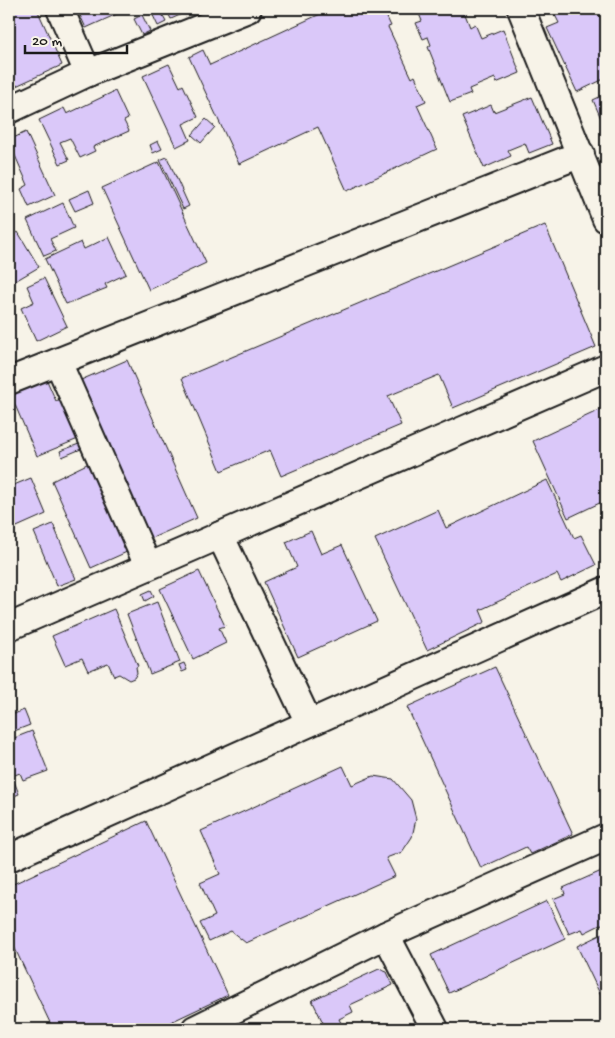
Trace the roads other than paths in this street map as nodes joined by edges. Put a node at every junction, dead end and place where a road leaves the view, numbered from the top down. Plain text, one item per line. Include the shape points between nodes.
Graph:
1 (60, 9) edge
2 (248, 9) edge
3 (521, 9) edge
4 (88, 73) junction
5 (9, 110) edge
6 (581, 154) junction
7 (606, 219) edge
8 (58, 362) junction
9 (606, 368) edge
10 (9, 382) edge
11 (220, 535) junction
12 (148, 566) junction
13 (606, 590) edge
14 (9, 627) edge
15 (309, 723) junction
16 (606, 837) edge
17 (9, 858) edge
18 (386, 934) junction
19 (195, 1029) edge
20 (435, 1029) edge

1 - 4 street
2 - 4 street
3 - 6 street
4 - 5 street
6 - 7 street
6 - 8 street
8 - 10 street
8 - 12 street
9 - 11 street
11 - 12 street
11 - 15 street
12 - 14 street
13 - 15 street
15 - 17 street
16 - 18 street
18 - 19 street
18 - 20 street

